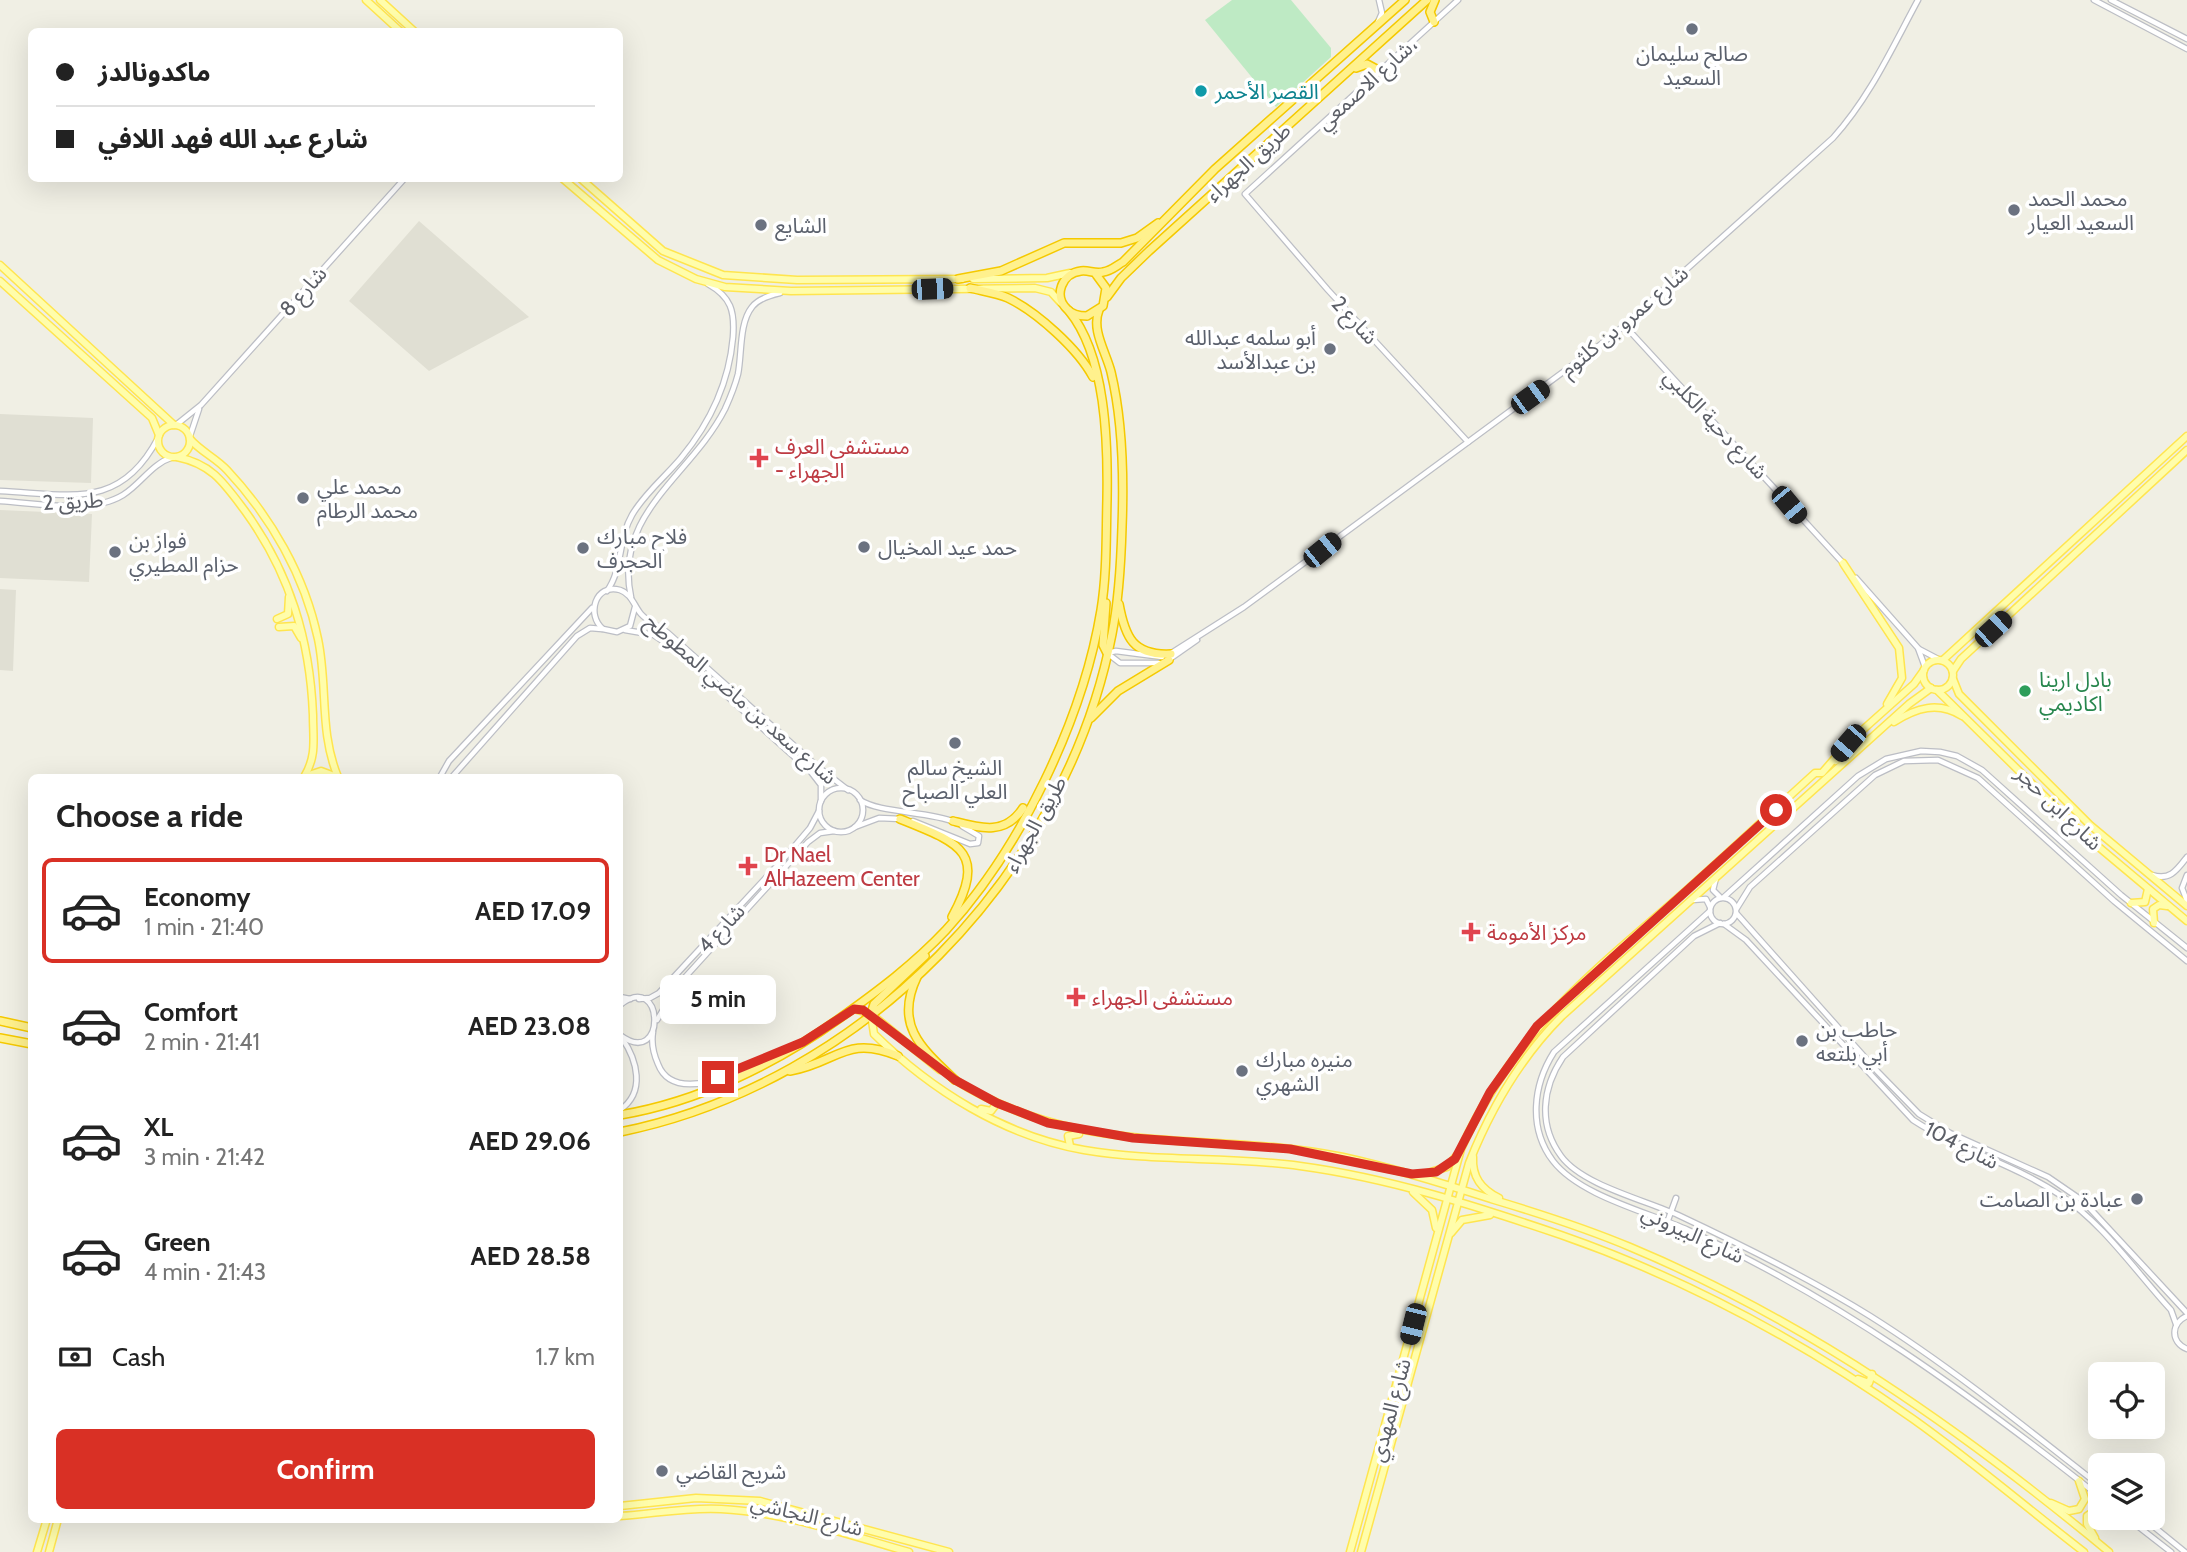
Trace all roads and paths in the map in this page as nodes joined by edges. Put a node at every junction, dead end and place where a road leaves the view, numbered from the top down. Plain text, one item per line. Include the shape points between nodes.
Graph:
1 (366, 0) edge
2 (380, 0) edge
3 (1379, 0) edge
4 (1405, 0) edge
5 (1427, 0) edge
6 (1435, 0) edge
7 (1458, 0) edge
8 (1918, 0) edge
9 (2094, 0) edge
10 (2112, 0) edge
11 (1434, 22) junction
12 (1375, 26) junction
13 (397, 28) edge
14 (411, 28) edge
15 (2187, 39) edge
16 (2187, 49) edge
17 (1380, 71) junction
18 (1349, 72) junction
19 (401, 182) edge
20 (567, 182) edge
21 (585, 182) edge
22 (1195, 190) junction
23 (1245, 194) joint
24 (1205, 202) junction
25 (1174, 211) junction
26 (1165, 219) junction
27 (1183, 221) junction
28 (0, 265) edge
29 (1073, 272) junction
30 (1095, 273) junction
31 (958, 279) junction
32 (0, 281) edge
33 (704, 282) junction
34 (970, 288) junction
35 (791, 291) junction
36 (13, 292) junction
37 (1105, 300) junction
38 (1063, 304) junction
39 (1099, 310) junction
40 (1069, 311) junction
41 (61, 321) junction
42 (1625, 326) junction
43 (734, 331) junction
44 (744, 332) junction
45 (1101, 394) junction
46 (201, 405) junction
47 (175, 425) junction
48 (2187, 436) edge
49 (159, 437) junction
50 (190, 437) junction
51 (1468, 442) junction
52 (2187, 450) edge
53 (175, 457) junction
54 (2161, 460) junction
55 (2148, 486) junction
56 (0, 491) edge
57 (60, 494) junction
58 (0, 502) edge
59 (60, 505) junction
60 (1843, 563) junction
61 (284, 578) junction
62 (2032, 578) junction
63 (1104, 583) junction
64 (1118, 586) junction
65 (607, 591) junction
66 (631, 598) junction
67 (635, 607) junction
68 (593, 608) junction
69 (2010, 614) junction
70 (277, 619) dead end
71 (279, 627) dead end
72 (603, 629) junction
73 (624, 630) junction
74 (307, 648) junction
75 (1918, 648) junction
76 (1107, 653) junction
77 (1170, 657) junction
78 (1941, 660) junction
79 (1089, 662) junction
80 (1924, 669) junction
81 (1953, 671) junction
82 (1953, 679) junction
83 (1934, 689) junction
84 (1875, 719) junction
85 (1968, 719) junction
86 (1085, 727) junction
87 (1876, 735) junction
88 (1848, 743) junction
89 (1059, 752) junction
90 (306, 774) edge
91 (336, 774) edge
92 (442, 774) edge
93 (455, 774) edge
94 (1825, 780) junction
95 (848, 790) junction
96 (860, 800) junction
97 (821, 802) junction
98 (819, 811) junction
99 (1818, 813) junction
100 (2035, 817) junction
101 (2083, 818) junction
102 (900, 819) junction
103 (1809, 820) junction
104 (1824, 820) junction
105 (953, 821) junction
106 (2041, 822) junction
107 (2028, 823) junction
108 (2074, 825) junction
109 (2090, 825) junction
110 (855, 827) junction
111 (1815, 827) junction
112 (2034, 829) junction
113 (834, 831) junction
114 (2082, 833) junction
115 (2185, 859) edge
116 (2187, 868) edge
117 (2144, 871) junction
118 (2187, 875) edge
119 (1716, 878) junction
120 (2148, 889) junction
121 (1722, 898) junction
122 (1691, 900) junction
123 (2131, 903) junction
124 (2187, 904) edge
125 (2169, 907) junction
126 (1710, 910) junction
127 (1737, 911) junction
128 (2187, 921) edge
129 (2154, 923) junction
130 (1722, 924) junction
131 (945, 930) junction
132 (932, 943) junction
133 (1749, 944) junction
134 (2187, 948) edge
135 (1766, 949) junction
136 (1611, 957) junction
137 (2187, 961) edge
138 (1653, 963) junction
139 (1658, 969) junction
140 (1646, 970) junction
141 (918, 973) junction
142 (1651, 976) junction
143 (1586, 995) junction
144 (623, 998) edge
145 (631, 999) junction
146 (639, 999) junction
147 (623, 1003) edge
148 (854, 1009) junction
149 (874, 1009) junction
150 (657, 1020) junction
151 (0, 1021) edge
152 (28, 1027) edge
153 (653, 1032) junction
154 (623, 1037) edge
155 (0, 1038) edge
156 (1836, 1038) junction
157 (623, 1041) edge
158 (803, 1042) junction
159 (28, 1043) edge
160 (1855, 1046) junction
161 (898, 1056) junction
162 (782, 1073) junction
163 (955, 1080) junction
164 (997, 1103) junction
165 (623, 1109) edge
166 (972, 1109) junction
167 (623, 1112) edge
168 (623, 1131) edge
169 (1133, 1138) junction
170 (1070, 1146) junction
171 (1461, 1149) junction
172 (1473, 1153) junction
173 (1339, 1157) junction
174 (2032, 1169) junction
175 (1334, 1171) junction
176 (1412, 1174) junction
177 (2027, 1177) junction
178 (1402, 1186) junction
179 (1451, 1186) junction
180 (2064, 1187) junction
181 (1461, 1189) junction
182 (2059, 1194) junction
183 (1676, 1198) dead end
184 (1447, 1199) junction
185 (1458, 1202) junction
186 (1523, 1209) junction
187 (1664, 1209) junction
188 (1672, 1212) junction
189 (1495, 1215) junction
190 (1660, 1217) junction
191 (1668, 1221) junction
192 (1437, 1234) junction
193 (1448, 1237) junction
194 (2187, 1314) edge
195 (2176, 1324) junction
196 (2187, 1349) edge
197 (1828, 1364) junction
198 (1872, 1374) junction
199 (1998, 1406) junction
200 (1992, 1413) junction
201 (2009, 1415) junction
202 (2003, 1422) junction
203 (1949, 1429) junction
204 (1936, 1436) junction
205 (1377, 1460) junction
206 (1383, 1474) junction
207 (2088, 1477) edge
208 (2079, 1481) junction
209 (2088, 1488) edge
210 (1367, 1492) junction
211 (2042, 1499) junction
212 (1374, 1504) junction
213 (623, 1506) edge
214 (623, 1516) edge
215 (47, 1523) edge
216 (57, 1523) edge
217 (850, 1524) junction
218 (864, 1528) junction
219 (2092, 1530) edge
220 (2143, 1530) edge
221 (2158, 1530) edge
222 (845, 1534) junction
223 (861, 1538) junction
224 (2098, 1543) junction
225 (39, 1552) edge
226 (49, 1552) edge
227 (909, 1552) edge
228 (949, 1552) edge
229 (1350, 1552) edge
230 (1362, 1552) edge
231 (2084, 1552) edge
232 (2109, 1552) edge
233 (2171, 1552) edge
234 (2185, 1552) edge

1 - 13 main road
2 - 14 main road
3 - 12 street via 1382,13
4 - 12 highway, طريق الجهراء
5 - 18 highway, طريق الجهراء
6 - 11 highway via 1430,12
7 - 11 street, شارع الاصمعي،
8 - 42 street, شارع عمرو بن كلثوم via 1866,97 1833,138
9 - 16 street
10 - 15 street
11 - 17 street, شارع الاصمعي،
12 - 22 highway, طريق الجهراء
17 - 18 highway via 1367,64
17 - 23 street, شارع الاصمعي،
18 - 24 highway, طريق الجهراء
19 - 46 street, شارع 8
20 - 33 main road via 658,260
21 - 31 main road via 663,251 723,275 797,280
22 - 24 highway via 1197,199
22 - 25 highway, طريق الجهراء
23 - 51 street, شارع 2
24 - 27 highway, طريق الجهراء
25 - 26 highway, طريق الجهراء
25 - 27 highway
26 - 30 highway, طريق الجهراء via 1123,262
26 - 31 highway via 1121,243 1064,243 1001,271
27 - 37 highway, طريق الجهراء via 1121,278
28 - 41 main road
29 - 30 highway
29 - 31 main road via 1047,278
29 - 38 highway via 1061,286
30 - 37 highway via 1106,288
32 - 36 main road
33 - 35 main road via 745,290
33 - 43 street via 730,301
34 - 35 main road
34 - 38 main road via 1044,289
34 - 45 highway via 1007,298 1037,318 1079,355
35 - 44 street via 756,302 748,312
36 - 41 main road via 52,323
36 - 49 main road via 152,418
37 - 39 highway
38 - 40 highway
39 - 40 highway via 1081,316
39 - 64 highway, طريق الجهراء via 1097,331 1111,374 1122,464
40 - 45 highway, طريق الجهراء via 1084,334
41 - 47 main road
42 - 51 street, شارع عمرو بن كلثوم
42 - 60 street, شارع دحية الكلبي
43 - 44 street via 740,328
43 - 65 street via 726,374 710,417 631,517
44 - 66 street via 738,374 719,420 646,511 635,533 628,558
45 - 63 highway, طريق الجهراء via 1108,459
46 - 47 street, شارع 8
46 - 50 street, شارع 8
47 - 49 main road via 164,428
47 - 50 main road
48 - 54 main road
49 - 53 main road via 161,450
49 - 57 street, طريق 2 via 147,456 114,488 90,495
50 - 53 main road via 187,451
50 - 91 main road via 247,494 294,569 318,639 327,744
51 - 77 street, شارع عمرو بن كلثوم
52 - 55 main road
53 - 59 street, طريق 2 via 157,463 119,498 99,504
53 - 61 main road via 200,462 223,483 254,524
54 - 55 main road via 2164,469
54 - 62 main road
55 - 69 main road
56 - 57 street, طريق 2
57 - 59 street via 65,498
58 - 59 street, طريق 2
60 - 75 street, شارع دحية الكلبي
60 - 84 main road via 1903,661 1900,683
61 - 70 main road via 290,609
61 - 74 main road
62 - 69 main road via 2005,609
62 - 78 main road
63 - 76 highway via 1103,645
63 - 79 highway, طريق الجهراء
64 - 76 highway, طريق الجهراء
64 - 77 highway via 1123,629 1132,643
65 - 66 street via 621,591
65 - 68 street
66 - 67 street
67 - 73 street via 634,620
67 - 95 street, شارع سعد بن ماضي المطوطح
68 - 72 street
68 - 92 street
69 - 81 main road
71 - 74 main road via 296,627
72 - 73 street
72 - 93 street via 590,628 577,636
73 - 97 street, شارع سعد بن ماضي المطوطح via 654,635 676,650 811,772 821,785
74 - 90 main road via 314,755
75 - 78 street, شارع دحية الكلبي
75 - 80 street, شارع دحية الكلبي
76 - 77 street
76 - 77 street, شارع عمرو بن كلثوم via 1120,663 1136,665
76 - 79 highway
76 - 86 highway, طريق الجهراء
77 - 86 highway via 1118,691
78 - 80 main road via 1931,661
78 - 81 main road
79 - 89 highway, طريق الجهراء
80 - 83 main road via 1924,681
80 - 84 main road
81 - 82 main road
82 - 83 main road via 1947,687
82 - 101 main road, شارع ابن حجر via 1959,694
83 - 85 main road, شارع ابن حجر
83 - 87 main road
84 - 88 main road
85 - 87 main road via 1947,708 1919,709
85 - 108 main road, شارع ابن حجر
86 - 141 highway, طريق الجهراء via 1041,822 1015,864 961,931
87 - 94 main road
88 - 94 main road via 1850,749 1829,769
88 - 136 main road via 1822,773 1815,773
89 - 105 highway via 1022,811 1009,823 982,829
89 - 131 highway, طريق الجهراء via 990,872
94 - 119 main road
95 - 96 street
95 - 97 street via 832,790
96 - 105 street
96 - 110 street via 862,815
97 - 98 street
98 - 113 street via 822,821
98 - 146 street, شارع 4 via 807,831 723,926 653,997
99 - 100 street via 1871,767 1921,751 1971,762
99 - 103 street
99 - 104 street
100 - 106 street
100 - 107 street
101 - 108 main road
101 - 109 main road, شارع ابن حجر
102 - 105 street via 978,843 979,835
102 - 110 street via 873,819
102 - 131 highway via 940,837 968,861 967,890
103 - 111 street
103 - 121 street
104 - 107 street via 1875,775 1904,761 1938,760 1967,771
104 - 111 street
106 - 112 street
106 - 123 street
107 - 112 street
108 - 114 main road, شارع ابن حجر
109 - 114 main road
109 - 117 main road, شارع ابن حجر
110 - 113 street
111 - 127 street via 1749,887
112 - 137 street
113 - 150 street, شارع 4 via 820,833 808,842 678,985
114 - 120 main road, شارع ابن حجر
115 - 116 street
115 - 117 street via 2168,877
117 - 124 main road, شارع ابن حجر
118 - 124 street via 2182,888
119 - 121 street via 1713,890
119 - 122 main road
120 - 123 main road via 2145,902
120 - 125 main road, شارع ابن حجر
121 - 126 street
121 - 127 street via 1732,900
122 - 126 street via 1706,899
122 - 143 main road
123 - 129 street
125 - 128 main road, شارع ابن حجر
125 - 129 main road via 2156,907
126 - 130 street
126 - 138 street, شارع البيروني
127 - 130 street via 1732,921
127 - 135 street, شارع 104
129 - 134 street
130 - 133 street, شارع 104
130 - 139 street, شارع البيروني via 1694,936
131 - 132 highway, طريق الجهراء
132 - 148 highway, طريق الجهراء
132 - 149 highway via 921,961
133 - 135 street via 1754,940
133 - 156 street, شارع 104
135 - 160 street, شارع 104
136 - 143 main road via 1582,989
136 - 171 main road, شارع المهدي via 1560,1002 1522,1045 1477,1113
138 - 139 street
138 - 140 street, شارع البيروني
139 - 142 street, شارع البيروني
140 - 142 street
140 - 190 street, شارع البيروني via 1554,1052 1541,1077 1536,1118 1545,1149 1574,1181
141 - 149 highway, طريق الجهراء
141 - 163 highway via 907,1002 911,1027 933,1059
142 - 187 street, شارع البيروني via 1563,1057 1551,1077 1545,1116 1555,1145 1572,1168
143 - 172 main road, شارع المهدي via 1545,1033 1518,1069
144 - 145 street
145 - 146 street
145 - 147 street
146 - 150 street via 652,1006
148 - 149 main road
148 - 158 highway, طريق الجهراء
149 - 161 main road via 872,1032
149 - 162 highway, طريق الجهراء via 828,1046
149 - 163 main road
150 - 153 street, شارع 4
151 - 152 highway
153 - 154 street via 635,1042
153 - 158 street via 661,1072 677,1084 687,1085 731,1073
155 - 159 highway
156 - 160 street via 1849,1048
156 - 177 street, شارع 104 via 1913,1120 1942,1139
157 - 165 street via 633,1057 636,1080
158 - 167 highway, طريق الجهراء via 721,1084
160 - 174 street, شارع 104 via 1929,1121
161 - 162 highway via 863,1046
161 - 166 main road via 939,1090
162 - 168 highway, طريق الجهراء via 694,1112
163 - 164 main road
164 - 166 main road via 991,1111
164 - 169 main road via 1048,1123
166 - 170 main road via 1007,1126
169 - 170 main road via 1071,1134 1067,1139
169 - 173 main road
170 - 175 main road via 1135,1156 1240,1159
171 - 176 main road via 1447,1167
171 - 179 main road, شارع المهدي
172 - 181 main road, شارع المهدي
172 - 186 main road via 1475,1176 1482,1186
173 - 175 main road via 1341,1167
173 - 176 main road
174 - 177 street
174 - 180 street, شارع 104
175 - 178 main road
176 - 179 main road
177 - 182 street, شارع 104
178 - 184 main road
178 - 192 main road via 1432,1210
179 - 181 main road
179 - 184 main road, شارع المهدي
180 - 182 street
180 - 194 street, شارع 104 via 2083,1201
181 - 185 main road, شارع المهدي
181 - 186 main road
182 - 195 street, شارع 104 via 2171,1310
183 - 188 street
184 - 185 main road
184 - 192 main road, شارع المهدي
185 - 189 main road
185 - 193 main road, شارع المهدي
186 - 198 main road via 1631,1247 1733,1294
187 - 188 street, شارع البيروني
187 - 190 street
188 - 191 street
188 - 199 street, شارع البيروني via 1821,1287
189 - 193 main road via 1462,1220
189 - 197 main road via 1563,1236 1670,1280
190 - 191 street, شارع البيروني
191 - 200 street, شارع البيروني via 1764,1267 1863,1323
192 - 205 main road, شارع المهدي
193 - 206 main road, شارع المهدي
194 - 195 street
195 - 196 street, شارع 104 via 2176,1340
197 - 198 main road via 1867,1383
197 - 204 main road
198 - 203 main road
199 - 200 street via 1997,1413
199 - 201 street, شارع البيروني
200 - 202 street, شارع البيروني
201 - 202 street
201 - 207 street, شارع البيروني
202 - 208 street, شارع البيروني
203 - 204 main road via 1937,1427
203 - 211 main road
204 - 231 main road
205 - 206 main road
205 - 210 main road, شارع المهدي
206 - 212 main road, شارع المهدي
208 - 209 street, شارع البيروني
208 - 211 main road via 2085,1499 2079,1509 2068,1511
210 - 212 main road
210 - 229 main road, شارع المهدي
211 - 224 main road
212 - 230 main road, شارع المهدي
213 - 217 main road, شارع النجاشي via 738,1498
214 - 222 main road, شارع النجاشي via 735,1510
215 - 225 main road
216 - 226 main road
217 - 218 main road, شارع النجاشي
217 - 222 main road
218 - 223 main road
218 - 228 main road, شارع النجاشي
219 - 224 main road
220 - 233 street
221 - 234 street
222 - 223 main road, شارع النجاشي
223 - 227 main road, شارع النجاشي
224 - 232 main road

